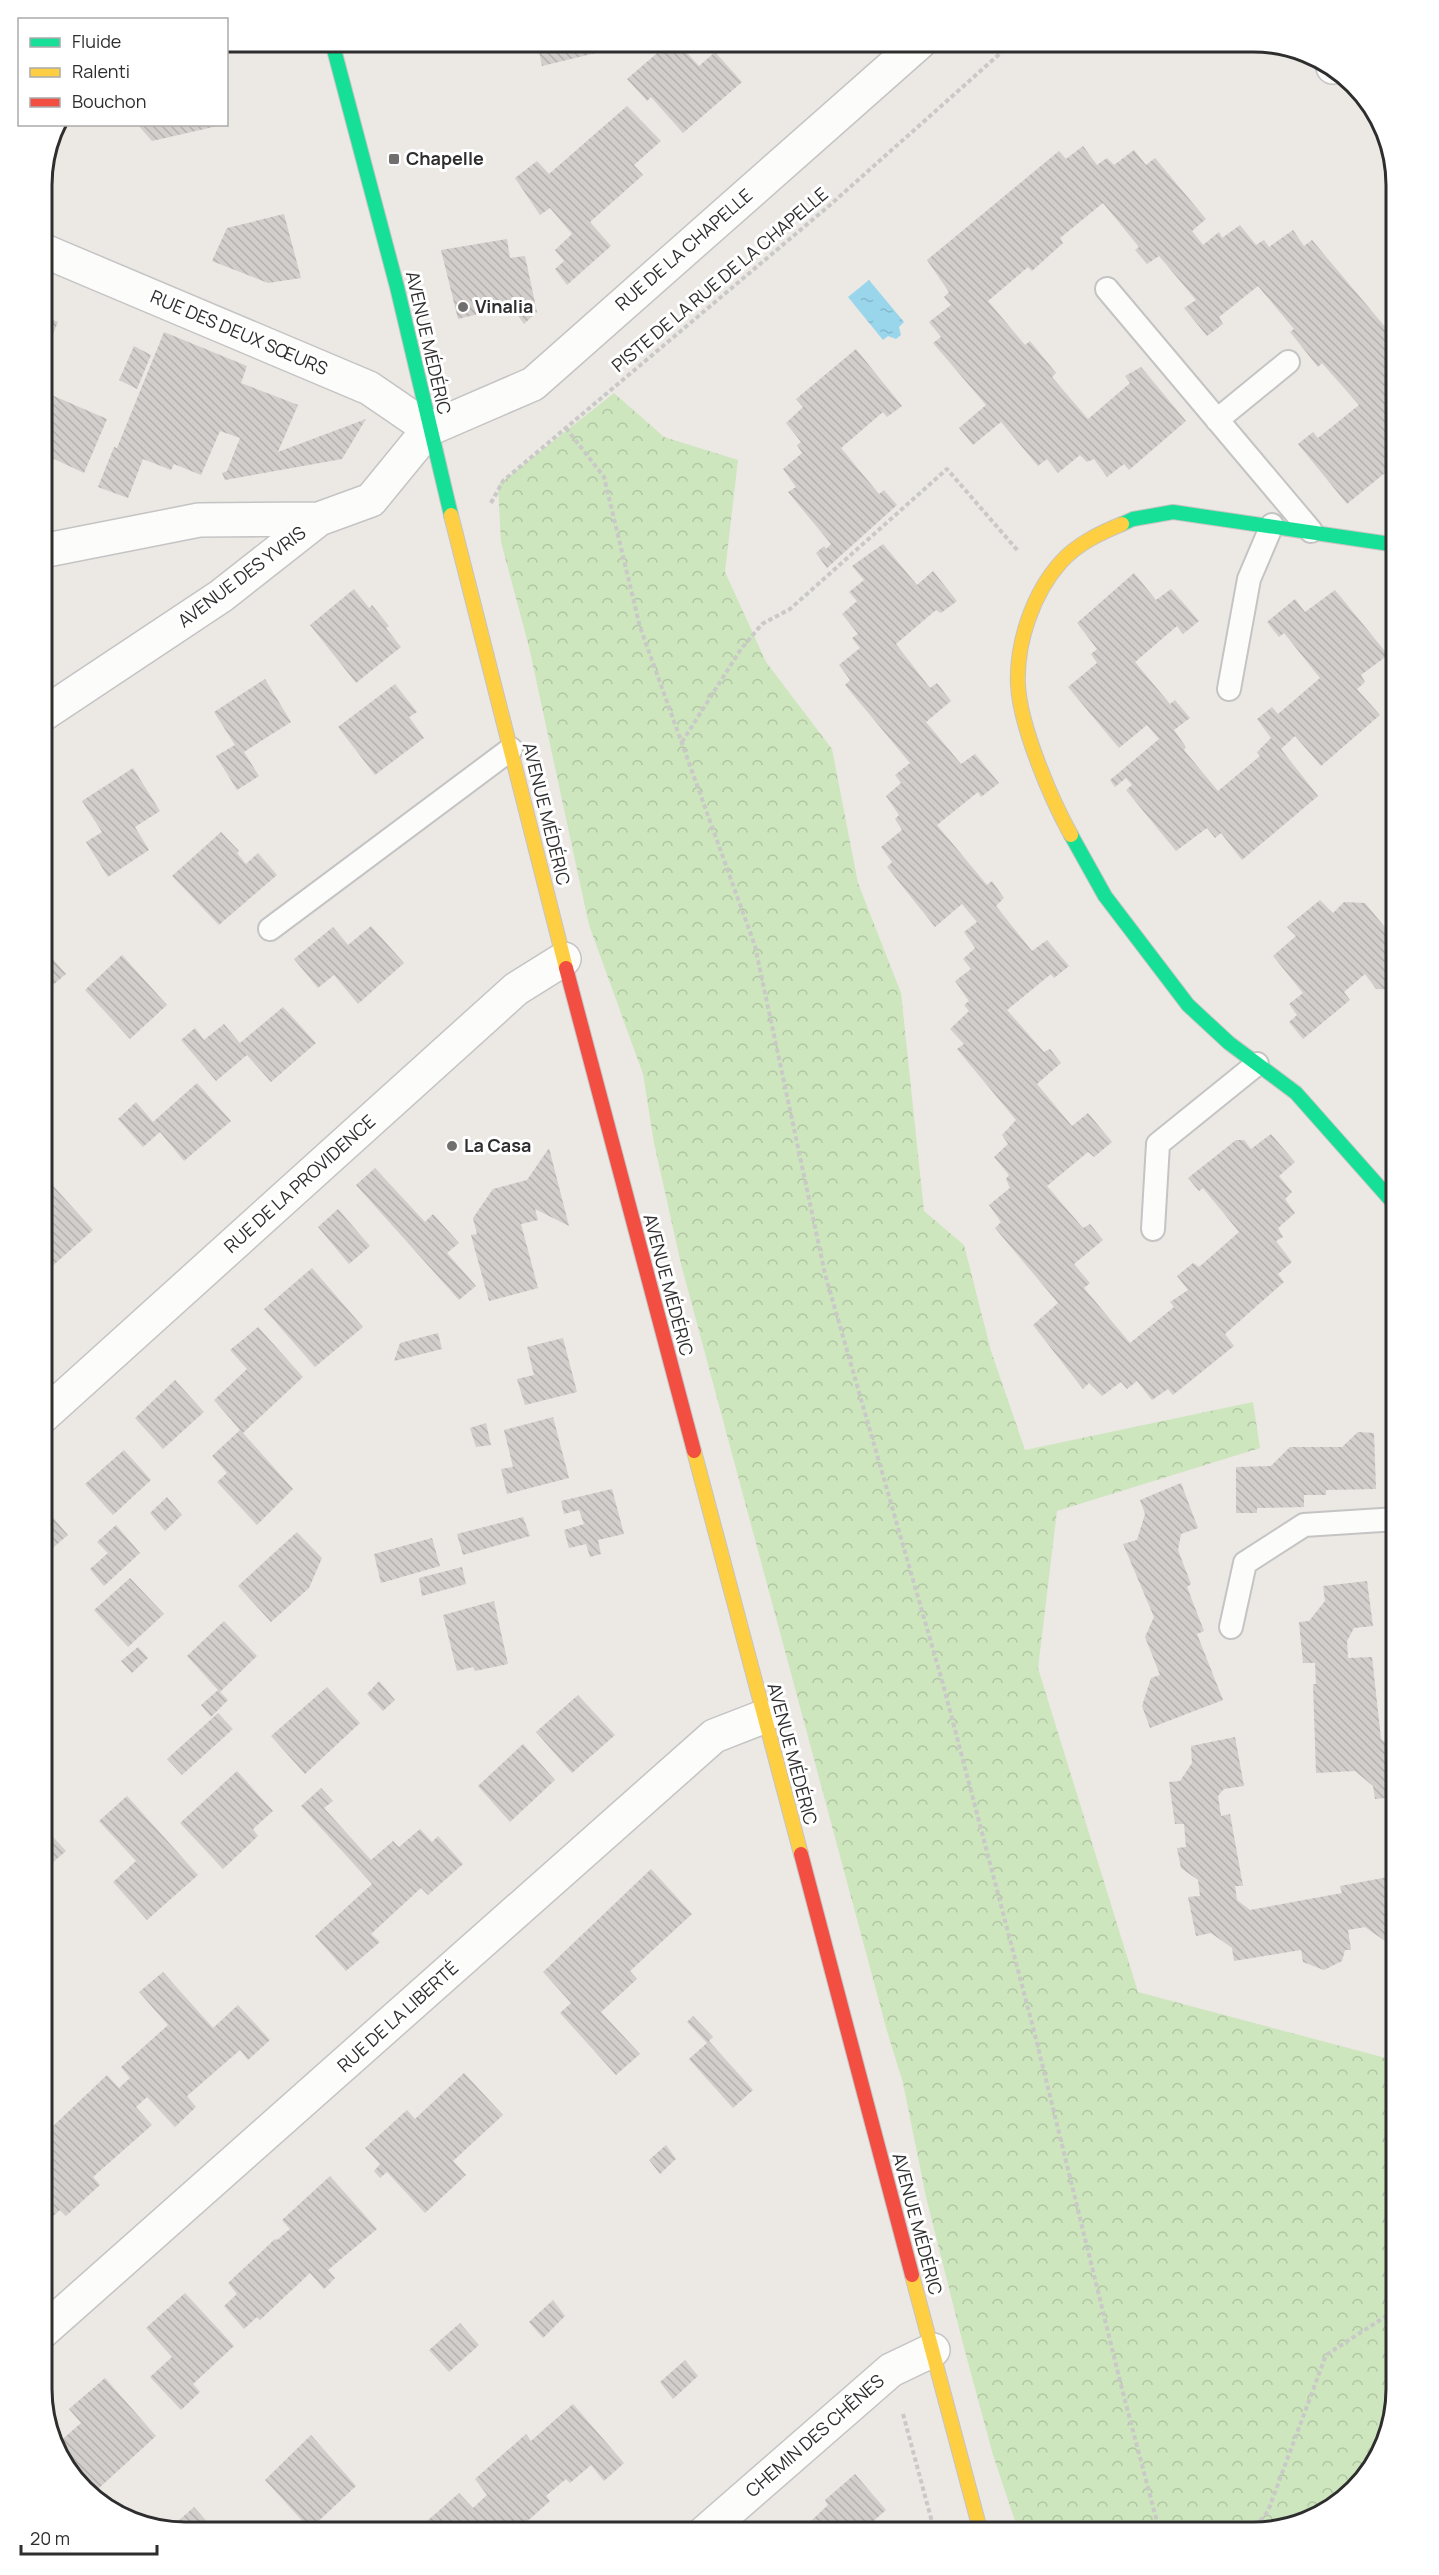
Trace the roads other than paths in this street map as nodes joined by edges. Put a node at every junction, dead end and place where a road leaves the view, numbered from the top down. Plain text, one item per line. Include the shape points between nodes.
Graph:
1 (335, 53) edge
2 (908, 53) edge
3 (53, 255) edge
4 (1107, 289) dead end
5 (1288, 362) dead end
6 (1217, 420) junction
7 (429, 429) junction
8 (320, 519) junction
9 (1272, 525) junction
10 (1311, 531) junction
11 (1387, 543) edge
12 (53, 550) edge
13 (1229, 689) dead end
14 (53, 708) edge
15 (511, 749) junction
16 (270, 929) dead end
17 (564, 959) junction
18 (1257, 1064) junction
19 (1387, 1196) edge
20 (1153, 1229) dead end
21 (52, 1408) edge
22 (1387, 1520) edge
23 (1231, 1627) dead end
24 (763, 1717) junction
25 (52, 2323) edge
26 (933, 2350) junction
27 (717, 2522) edge
28 (978, 2522) edge

1 - 7 main road, AVENUE MÉDÉRIC via 397,288
2 - 7 street, RUE DE LA CHAPELLE via 532,384
3 - 7 street, RUE DES DEUX SŒURS via 369,388
4 - 6 lane
5 - 6 lane
6 - 10 lane
7 - 8 street, AVENUE DES YVRIS via 371,500
7 - 15 main road, AVENUE MÉDÉRIC
8 - 12 street via 199,520
8 - 14 street, AVENUE DES YVRIS via 221,596
9 - 10 main road
9 - 13 lane via 1249,579
9 - 18 main road via 1173,512 1132,519 1094,536 1061,562 1035,602 1022,642 1018,685 1027,727 1056,807 1105,896 1188,1005
10 - 11 main road
15 - 16 lane
15 - 17 main road, AVENUE MÉDÉRIC
17 - 21 street, RUE DE LA PROVIDENCE via 516,989
17 - 24 main road, AVENUE MÉDÉRIC
18 - 19 main road via 1296,1093
18 - 20 lane via 1158,1144
22 - 23 lane via 1304,1525 1245,1563
24 - 25 street, RUE DE LA LIBERTÉ via 714,1736
24 - 26 main road, AVENUE MÉDÉRIC
26 - 27 street, CHEMIN DES CHÊNES via 891,2370
26 - 28 main road, AVENUE MÉDÉRIC

